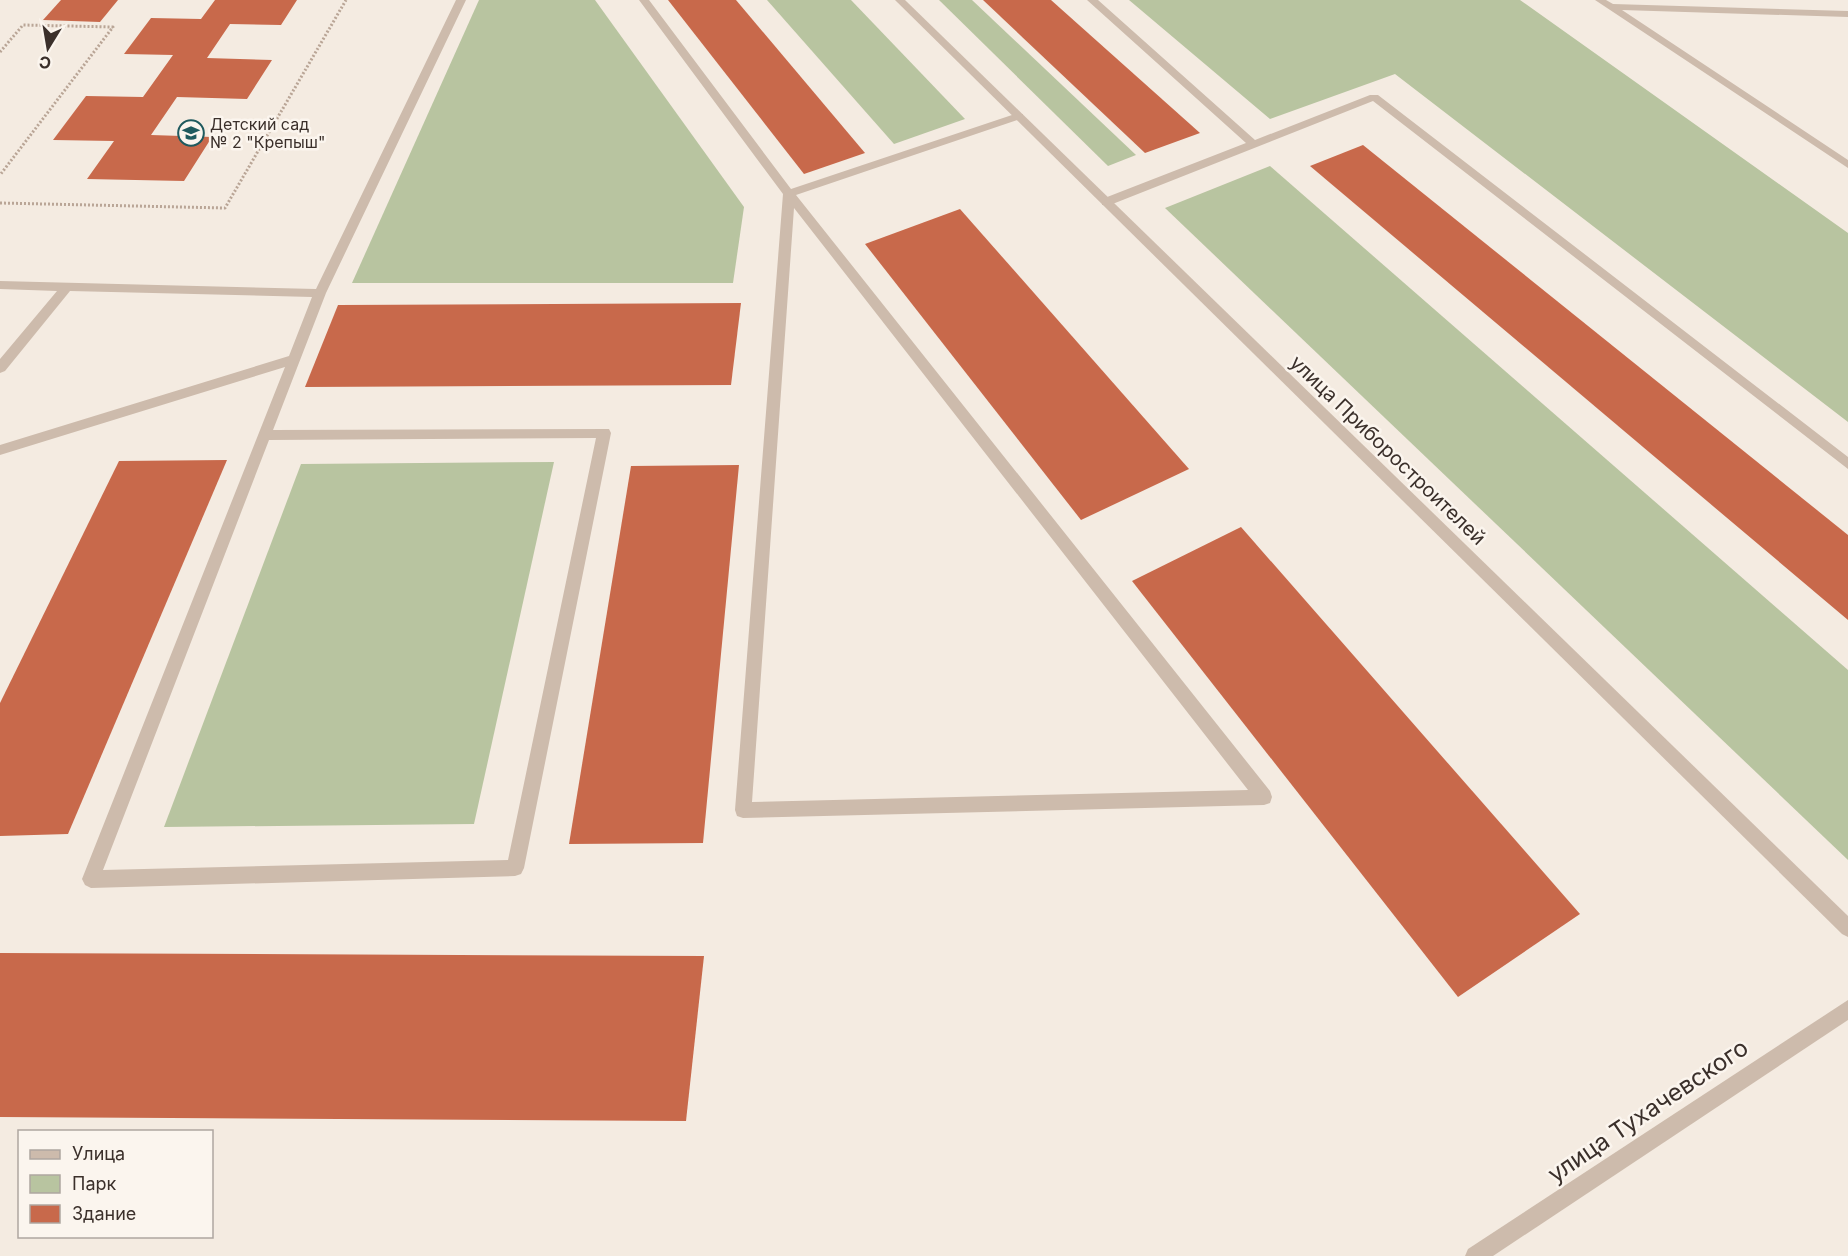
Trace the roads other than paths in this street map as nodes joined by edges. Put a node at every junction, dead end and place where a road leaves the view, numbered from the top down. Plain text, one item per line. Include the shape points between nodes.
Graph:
1 (461, 0) edge
2 (644, 0) edge
3 (900, 0) edge
4 (1092, 0) edge
5 (1600, 0) edge
6 (1611, 7) junction
7 (1848, 14) edge
8 (1019, 116) junction
9 (1254, 144) junction
10 (1848, 165) edge
11 (789, 194) junction
12 (1106, 202) junction
13 (0, 285) edge
14 (67, 287) junction
15 (320, 293) junction
16 (294, 359) junction
17 (0, 368) edge
18 (264, 435) junction
19 (0, 450) edge
20 (1848, 464) edge
21 (1848, 928) edge
22 (1848, 1009) edge
23 (1475, 1256) edge

1 - 15 street
2 - 11 street
3 - 8 street, улица Приборостроителей
4 - 9 street
5 - 6 street
6 - 7 street
6 - 10 street
8 - 11 street
8 - 12 street, улица Приборостроителей
9 - 12 street
9 - 20 street via 1374,97
11 - 11 street via 743,810 1264,797 796,203
12 - 21 street, улица Приборостроителей
13 - 14 street
14 - 15 street
14 - 17 street
15 - 16 street
16 - 18 street
16 - 19 street
18 - 18 street via 91,879 514,868 604,433
22 - 23 street, улица Тухачевского

